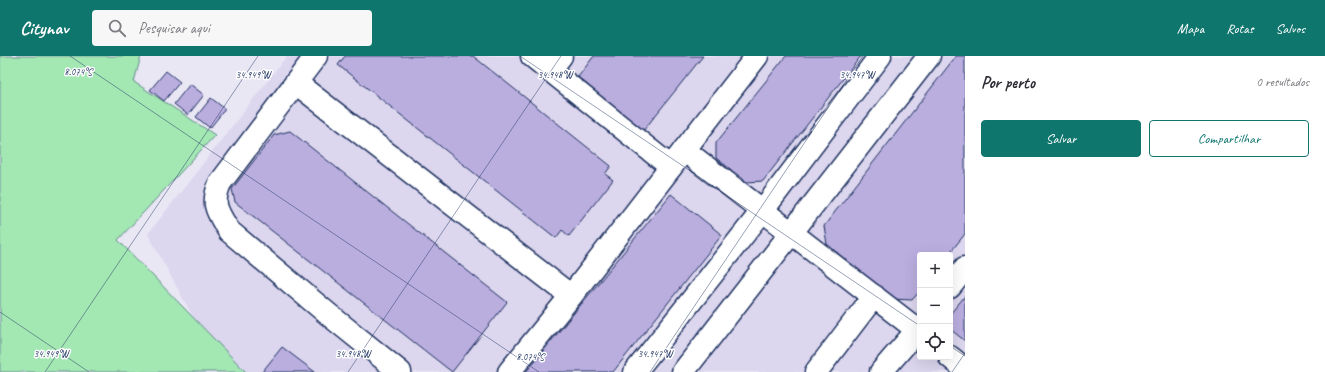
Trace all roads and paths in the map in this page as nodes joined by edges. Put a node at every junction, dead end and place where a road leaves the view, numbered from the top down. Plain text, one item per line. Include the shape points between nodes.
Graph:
1 (316, 56) edge
2 (532, 56) edge
3 (757, 56) edge
4 (880, 56) edge
5 (929, 56) edge
6 (556, 63) edge
7 (296, 84) junction
8 (684, 150) junction
9 (670, 167) junction
10 (763, 210) junction
11 (791, 232) junction
12 (965, 268) edge
13 (953, 283) edge
14 (571, 296) junction
15 (874, 296) junction
16 (917, 328) edge
17 (917, 332) edge
18 (953, 359) edge
19 (965, 369) edge
20 (400, 372) edge
21 (509, 372) edge
22 (635, 372) edge
23 (683, 372) edge
24 (816, 372) edge
25 (881, 372) edge

1 - 7 lane
2 - 6 lane
3 - 8 lane
4 - 10 lane
5 - 11 lane
6 - 9 lane
7 - 14 lane
7 - 20 lane via 220,183 215,204 229,231
8 - 9 lane
8 - 10 lane
9 - 14 lane
10 - 11 lane
10 - 22 lane
11 - 15 lane
11 - 23 lane
12 - 13 lane
14 - 21 lane
15 - 16 lane
15 - 24 lane
17 - 25 lane
18 - 19 lane

